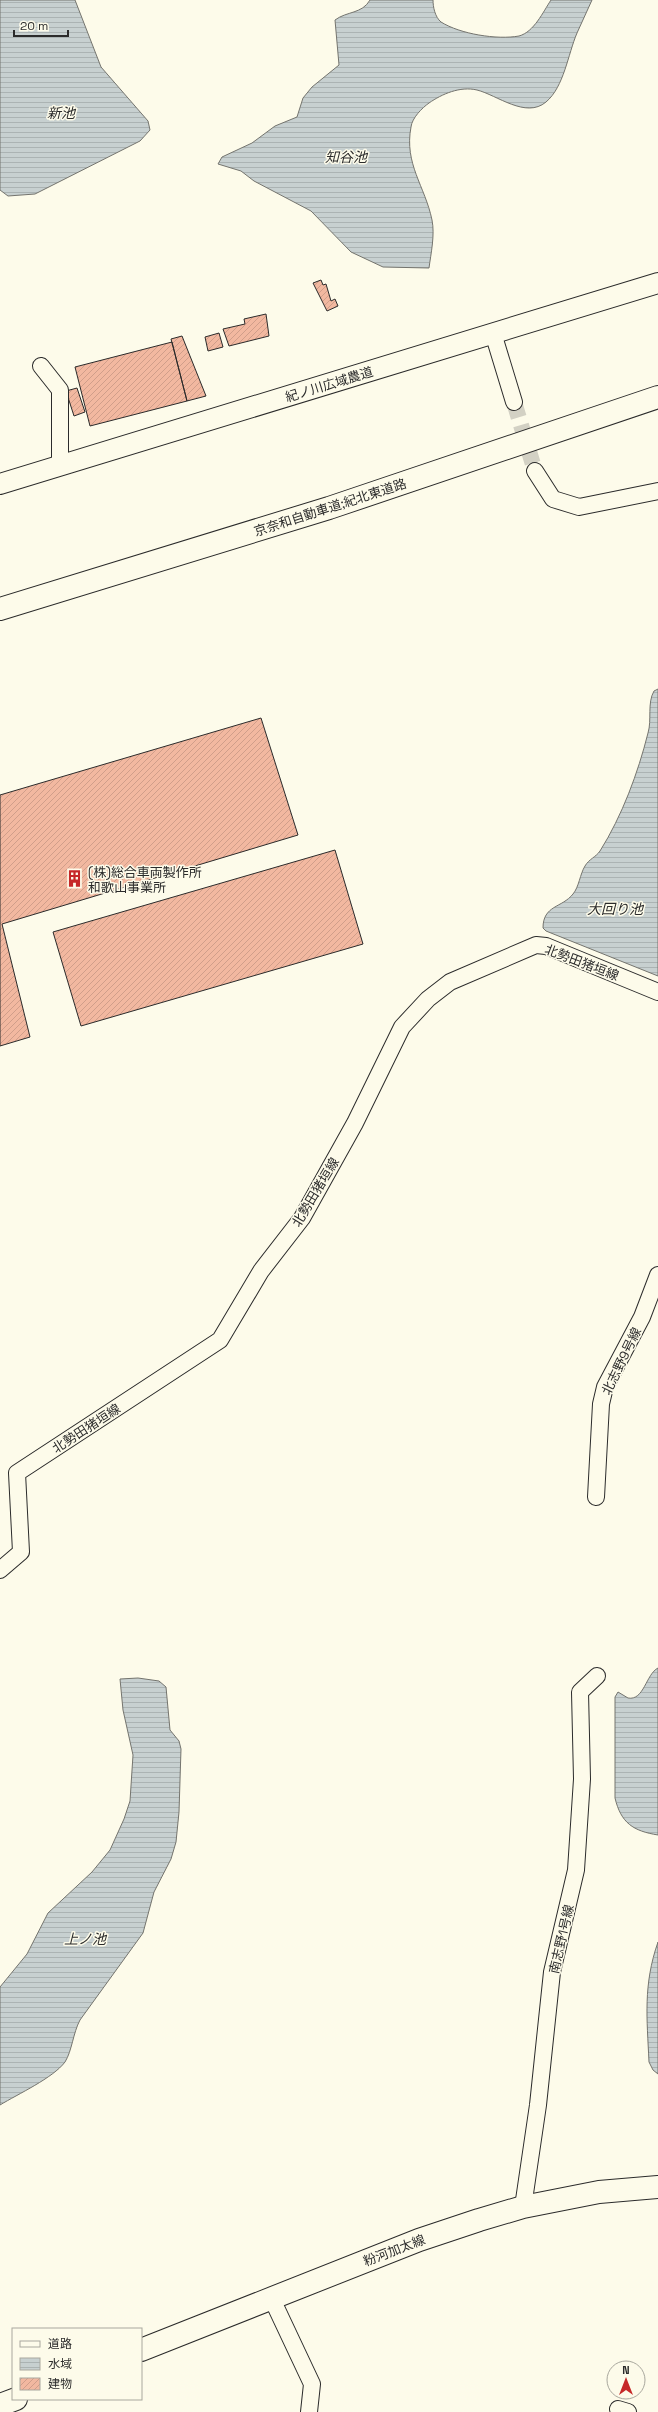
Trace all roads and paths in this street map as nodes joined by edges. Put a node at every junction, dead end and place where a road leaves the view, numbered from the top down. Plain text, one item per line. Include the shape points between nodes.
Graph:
1 (658, 283) edge
2 (493, 333) junction
3 (41, 366) dead end
4 (658, 398) edge
5 (514, 402) tunnel mouth
6 (60, 466) junction
7 (535, 471) tunnel mouth
8 (0, 484) edge
9 (658, 491) edge
10 (0, 609) edge
11 (658, 992) edge
12 (658, 1275) edge
13 (596, 1497) dead end
14 (0, 1570) edge
15 (597, 1676) dead end
16 (658, 2187) edge
17 (524, 2207) junction
18 (272, 2299) junction
19 (142, 2350) edge
20 (13, 2400) edge
21 (0, 2405) edge
22 (309, 2412) edge

1 - 2 street, 紀ノ川広域農道
2 - 5 street
2 - 6 street, 紀ノ川広域農道
3 - 6 street via 60,390
4 - 10 main road, 京奈和自動車道;紀北東道路 via 329,508
6 - 8 street, 紀ノ川広域農道
7 - 9 street via 553,499 579,507
11 - 14 street, 北勢田猪垣線 via 546,946 536,945 450,982 428,999 402,1027 355,1124 302,1218 261,1271 220,1340 17,1472 21,1552
12 - 13 street, 北志野9号線 via 642,1317 605,1387 601,1404
15 - 17 street, 南志野1号線 via 580,1692 582,1779 576,1870 552,1972
16 - 17 main road, 粉河加太線 via 599,2192
17 - 18 main road, 粉河加太線 via 419,2240
18 - 19 main road, 粉河加太線
18 - 22 street via 312,2384
20 - 21 main road

